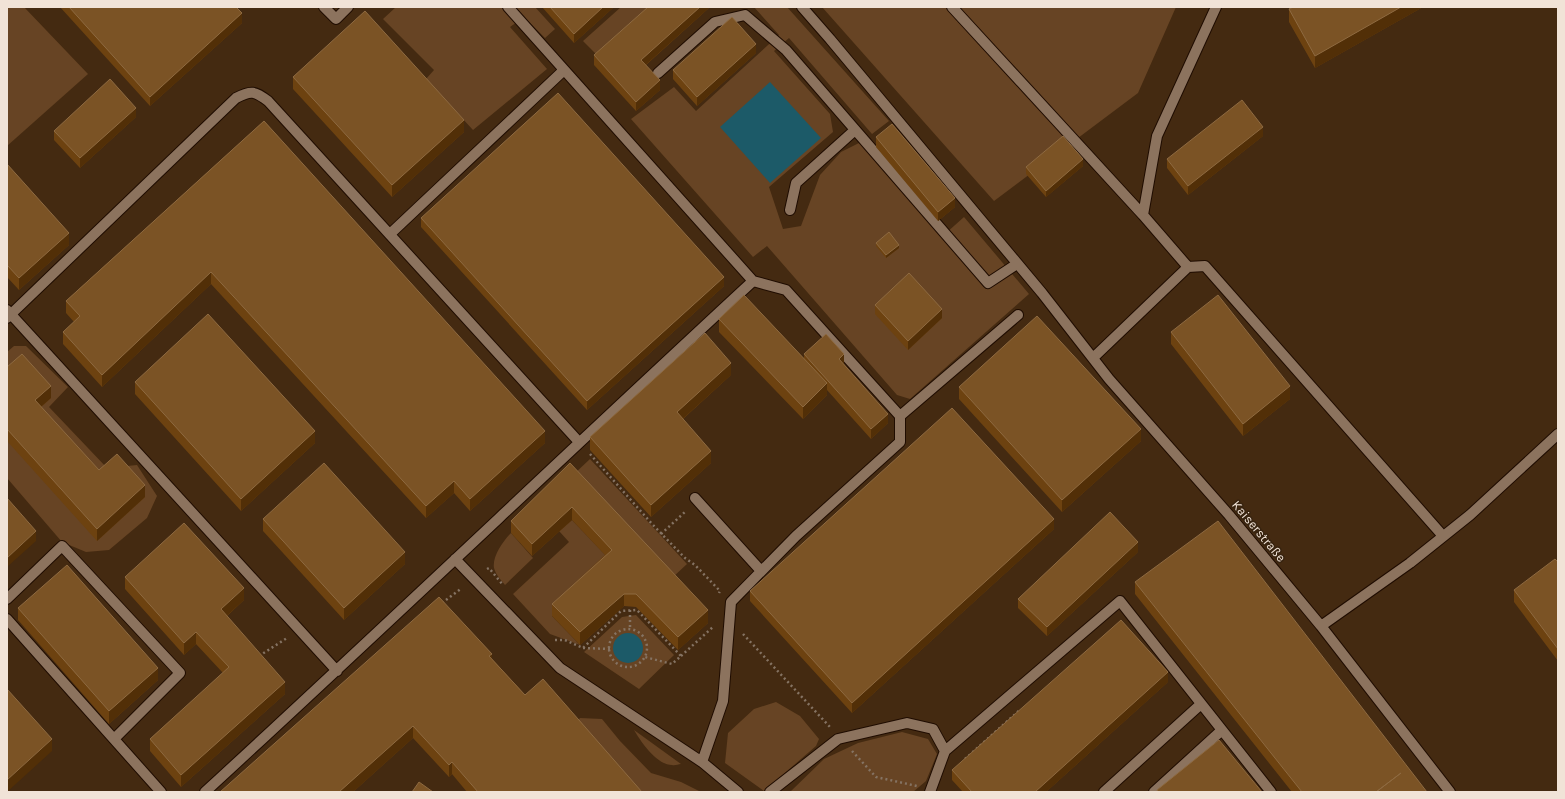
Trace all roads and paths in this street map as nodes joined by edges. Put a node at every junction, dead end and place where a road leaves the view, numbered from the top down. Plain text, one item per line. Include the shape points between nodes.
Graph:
1 (324, 7) edge
2 (348, 7) edge
3 (508, 7) edge
4 (802, 7) edge
5 (952, 7) edge
6 (1216, 7) edge
7 (564, 70) junction
8 (658, 74) dead end
9 (855, 130) junction
10 (790, 210) dead end
11 (1143, 215) junction
12 (390, 234) junction
13 (1018, 264) junction
14 (1188, 267) junction
15 (753, 281) junction
16 (8, 314) edge
17 (1018, 315) dead end
18 (1093, 358) junction
19 (900, 416) junction
20 (1558, 434) edge
21 (579, 442) junction
22 (695, 498) joint
23 (661, 534) junction
24 (1443, 536) junction
25 (455, 559) junction
26 (761, 571) junction
27 (474, 579) junction
28 (504, 585) dead end
29 (720, 591) dead end
30 (7, 598) edge
31 (438, 606) edge
32 (630, 610) junction
33 (7, 619) edge
34 (1321, 626) junction
35 (728, 629) junction
36 (630, 630) junction
37 (289, 637) dead end
38 (551, 640) dead end
39 (583, 648) junction
40 (610, 649) junction
41 (681, 656) junction
42 (645, 657) junction
43 (254, 659) edge
44 (337, 671) junction
45 (1201, 704) junction
46 (1022, 708) edge
47 (1222, 730) junction
48 (114, 739) junction
49 (841, 739) junction
50 (945, 751) junction
51 (964, 760) edge
52 (702, 762) junction
53 (931, 790) edge
54 (160, 792) edge
55 (205, 792) edge
56 (738, 792) edge
57 (770, 792) edge
58 (1104, 792) edge
59 (1154, 792) edge
60 (1271, 792) edge
61 (1450, 792) edge

1 - 2 lane via 336,18
3 - 7 lane
4 - 13 lane, Kaiserstraße
5 - 11 lane
6 - 11 lane via 1157,136
7 - 12 lane
7 - 15 lane
8 - 9 lane via 715,22 745,15 786,50
9 - 10 lane via 796,183
9 - 13 lane via 988,283
11 - 14 lane
12 - 16 lane via 268,101 257,93 247,92 236,98
12 - 21 lane
13 - 18 lane, Kaiserstraße
14 - 18 lane
14 - 24 lane via 1205,266
15 - 19 lane via 786,290
15 - 21 lane
16 - 44 lane
17 - 19 lane
18 - 34 lane, Kaiserstraße
19 - 26 lane via 900,442
20 - 24 lane via 1470,515
21 - 23 path
21 - 25 lane
22 - 23 path via 692,505
22 - 26 lane
23 - 29 path
24 - 34 lane
25 - 27 lane
25 - 44 lane
26 - 35 lane via 731,602
27 - 28 path via 489,568
27 - 31 path
27 - 52 lane via 560,668
30 - 48 lane via 62,546 180,673
32 - 36 path
32 - 39 path via 621,611
32 - 41 path via 637,610
33 - 48 lane
34 - 61 lane, Kaiserstraße
35 - 41 path via 713,625
35 - 49 path via 742,633
35 - 52 lane via 723,701
36 - 40 path via 624,629 615,635
36 - 42 path via 644,636 648,647
37 - 43 path
38 - 39 path via 565,640
39 - 40 path
40 - 42 path via 610,655 617,664 627,668 638,665
41 - 42 path via 672,664
44 - 55 lane
45 - 47 lane
45 - 50 lane via 1120,600
45 - 58 lane
46 - 51 path
47 - 59 lane
47 - 60 lane
48 - 54 lane
49 - 50 lane via 907,723 933,729
49 - 53 path via 876,777
49 - 57 lane
50 - 53 lane
52 - 56 lane

